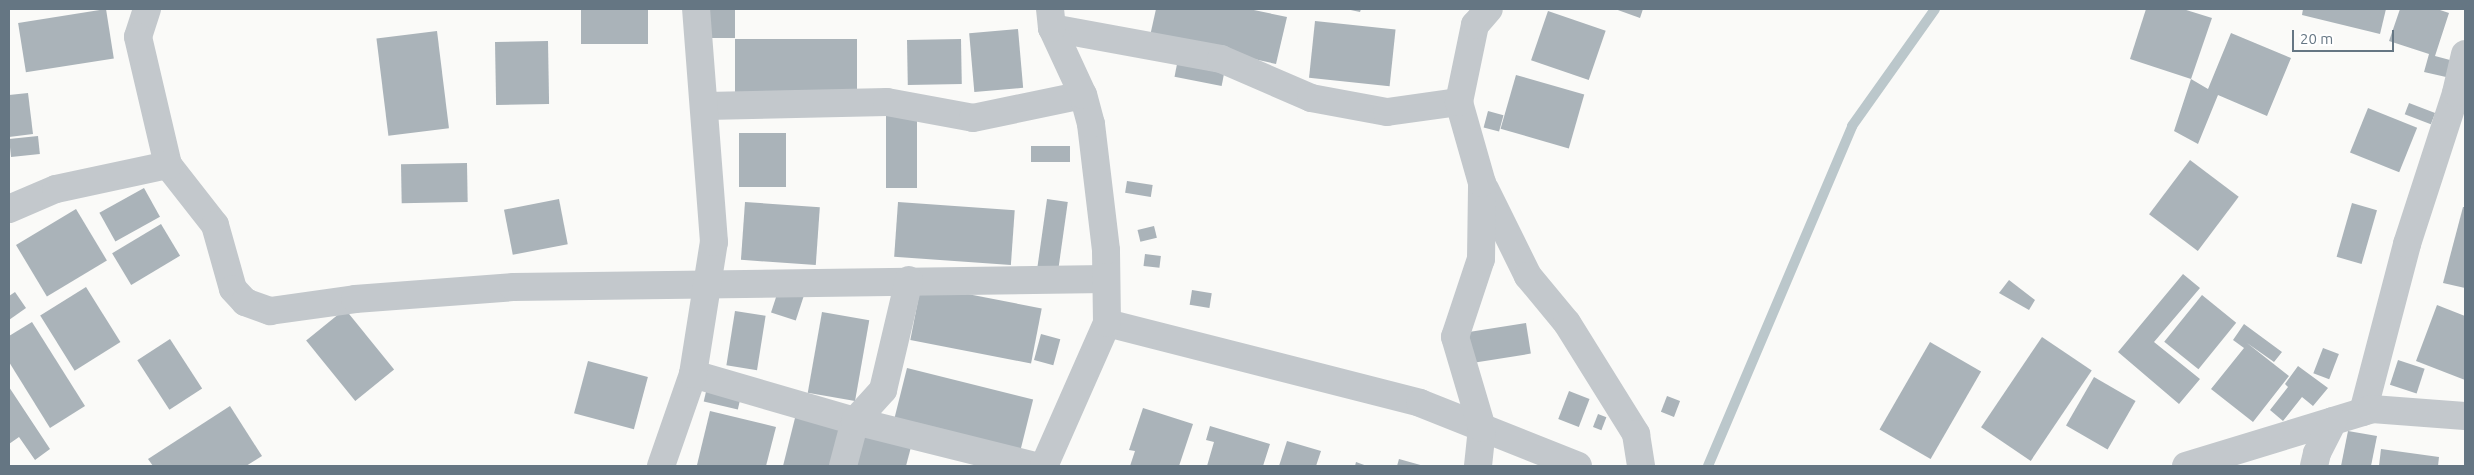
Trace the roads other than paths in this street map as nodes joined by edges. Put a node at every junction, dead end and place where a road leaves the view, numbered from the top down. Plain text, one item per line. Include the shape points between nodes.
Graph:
1 (147, 9) edge
2 (696, 9) edge
3 (1489, 9) edge
4 (1051, 18) edge
5 (2465, 54) edge
6 (1083, 95) junction
7 (1459, 102) junction
8 (706, 106) junction
9 (168, 165) junction
10 (1482, 183) junction
11 (9, 209) edge
12 (1106, 279) junction
13 (909, 280) junction
14 (709, 285) junction
15 (1106, 323) junction
16 (693, 374) junction
17 (2363, 412) junction
18 (2465, 416) edge
19 (855, 421) junction
20 (2332, 421) junction
21 (1482, 428) junction
22 (661, 466) edge
23 (843, 466) edge
24 (1036, 466) edge
25 (1044, 466) edge
26 (1478, 466) edge
27 (1578, 466) edge
28 (1641, 466) edge
29 (2186, 466) edge
30 (2314, 466) edge

1 - 9 street via 138,37
2 - 8 street
3 - 7 street via 1475,25
4 - 6 street
4 - 7 street via 1222,59 1311,98 1387,112
5 - 17 street via 2456,93 2407,244
6 - 8 street via 973,118 887,102
6 - 12 street via 1091,124 1106,250
7 - 10 street
8 - 14 street via 714,242
9 - 11 street via 56,189
9 - 14 street via 215,225 234,289 245,302 270,311 355,299 513,287
10 - 21 street via 1481,259 1455,337
10 - 28 street via 1528,276 1567,323 1636,434
12 - 13 street
12 - 15 street
13 - 14 street
13 - 19 street via 883,390
14 - 16 street
15 - 21 street via 1354,384 1420,403
15 - 25 street
16 - 19 street
16 - 22 street
17 - 18 street via 2372,409
17 - 20 street
19 - 23 street
19 - 24 street
20 - 29 street
20 - 30 street
21 - 26 street
21 - 27 street

